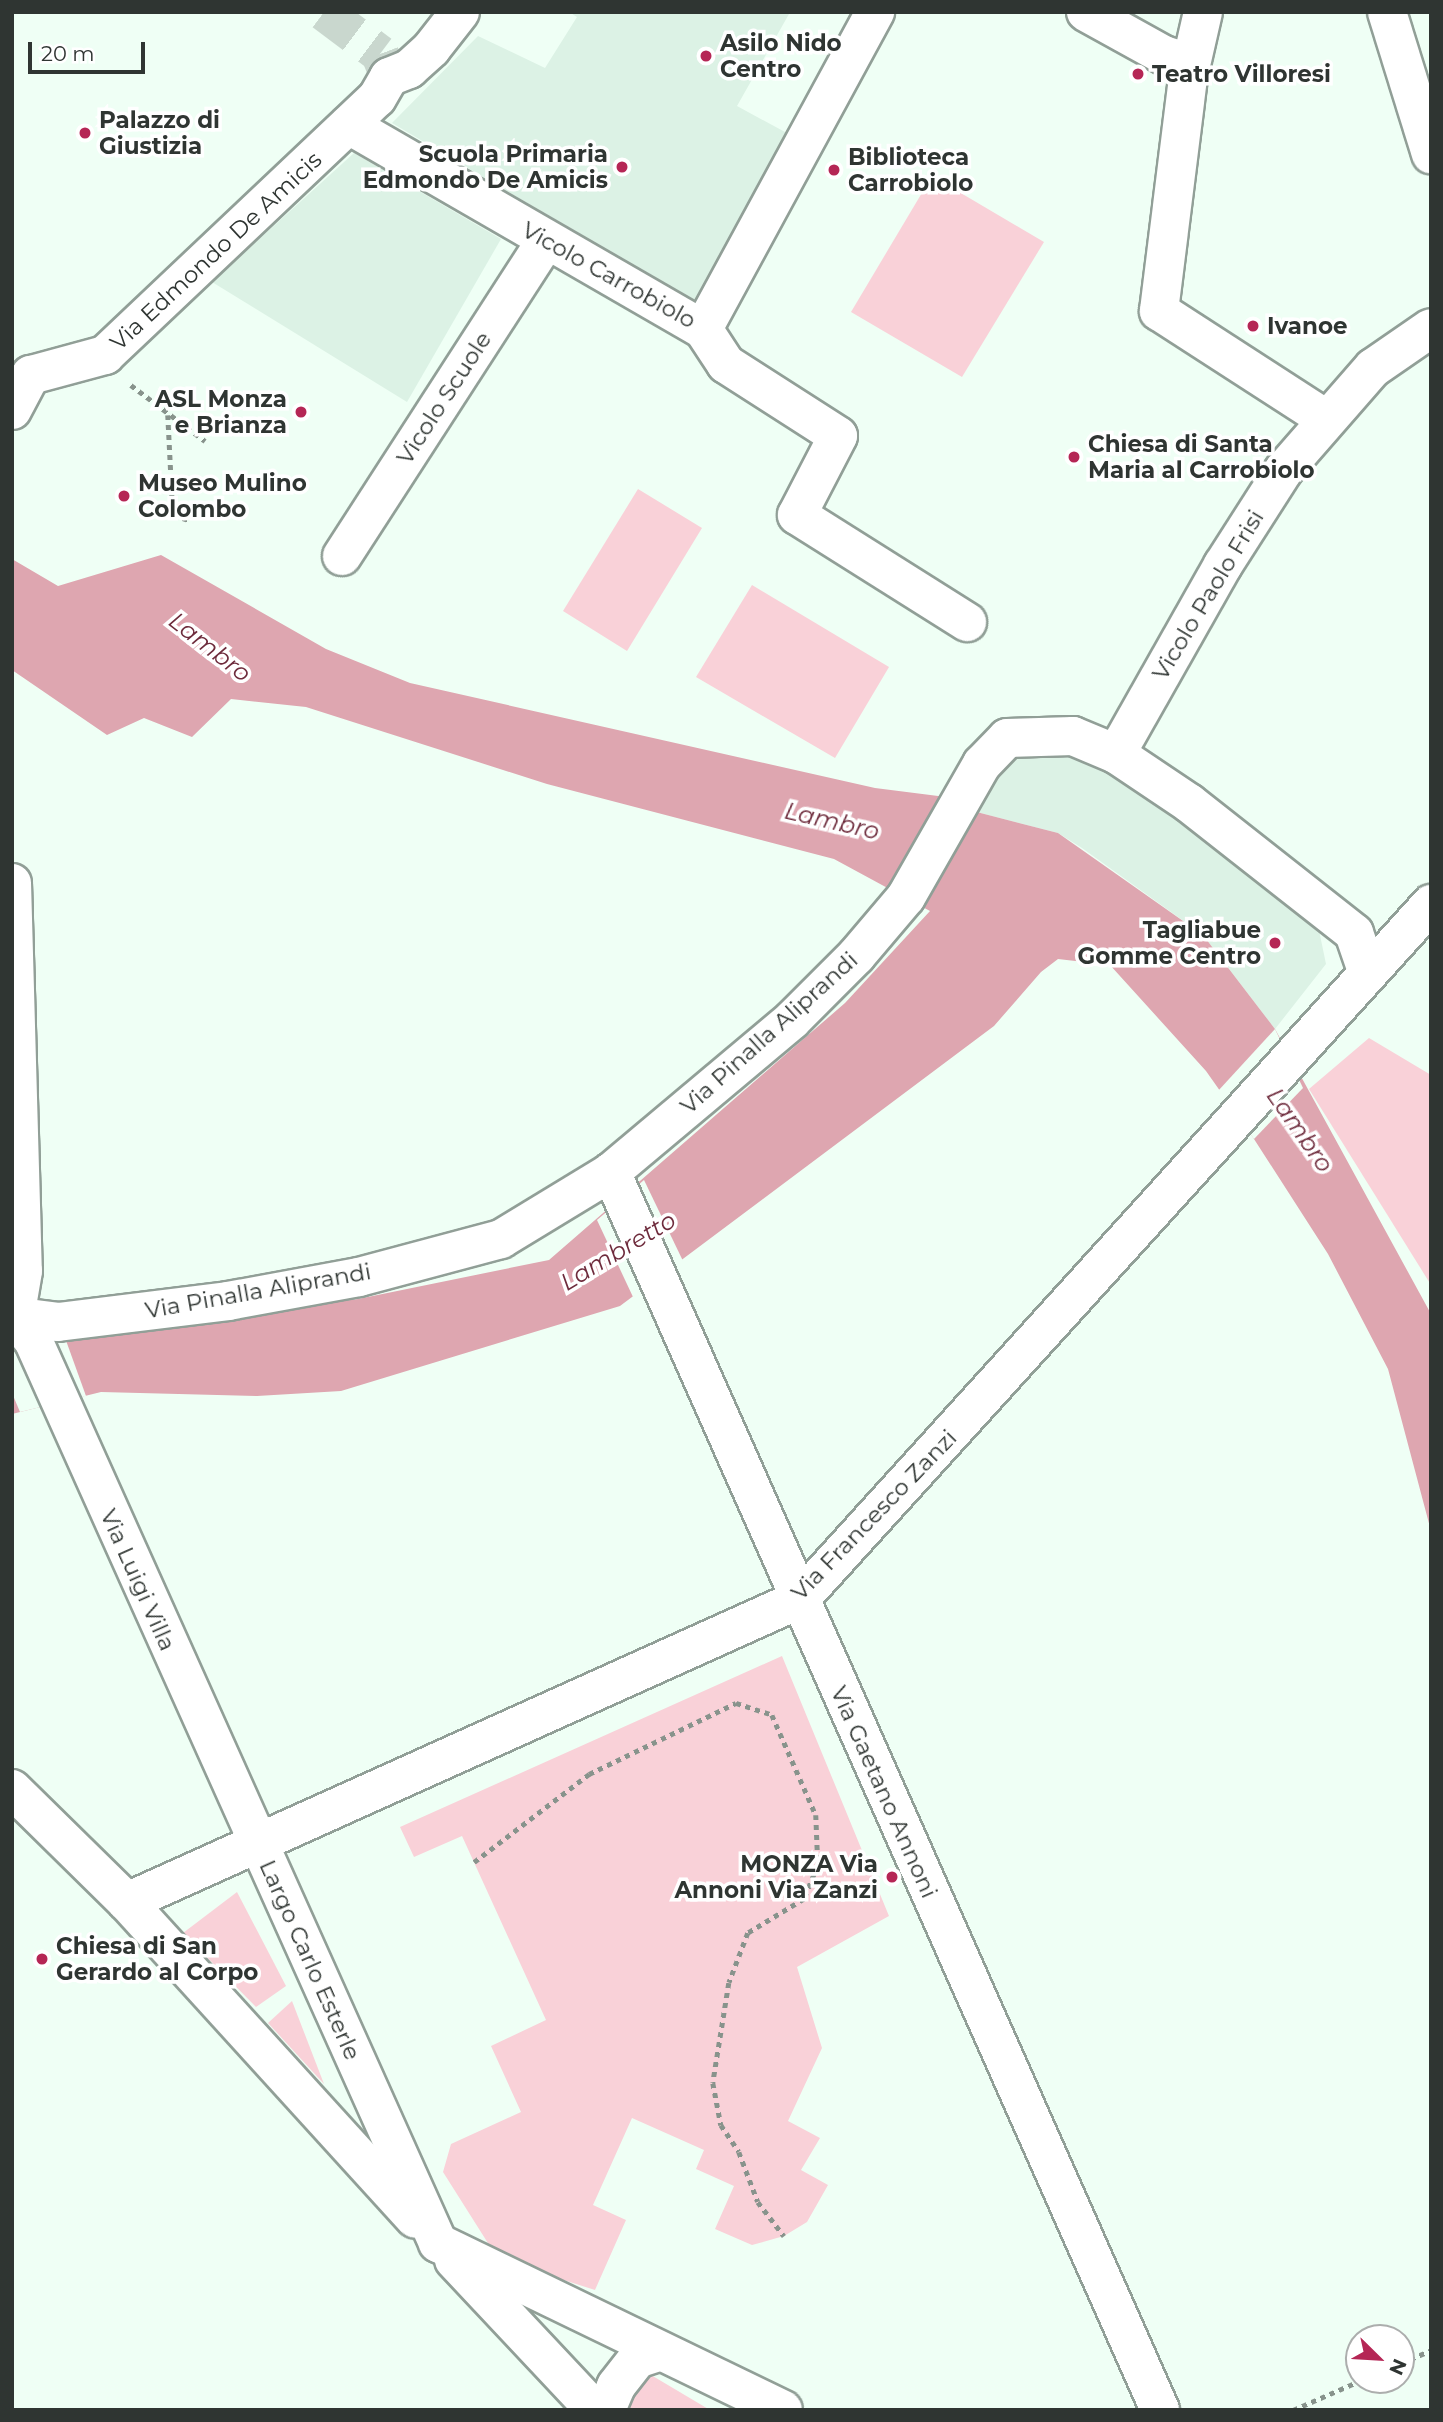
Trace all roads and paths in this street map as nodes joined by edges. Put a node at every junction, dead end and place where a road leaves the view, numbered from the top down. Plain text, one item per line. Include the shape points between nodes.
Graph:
1 (460, 12) edge
2 (875, 12) edge
3 (1086, 12) edge
4 (1203, 12) edge
5 (1387, 12) edge
6 (1178, 60) junction
7 (349, 125) junction
8 (1431, 154) edge
9 (546, 241) junction
10 (1431, 328) edge
11 (703, 329) junction
12 (22, 366) edge
13 (138, 393) dead end
14 (12, 410) edge
15 (168, 414) junction
16 (1326, 419) junction
17 (205, 441) dead end
18 (188, 520) dead end
19 (342, 556) dead end
20 (967, 622) dead end
21 (1116, 754) junction
22 (12, 883) edge
23 (1431, 904) edge
24 (1368, 974) junction
25 (615, 1182) junction
26 (20, 1325) edge
27 (800, 1599) junction
28 (12, 1789) edge
29 (258, 1844) junction
30 (474, 1862) dead end
31 (127, 1902) junction
32 (784, 2236) dead end
33 (438, 2243) junction
34 (661, 2351) junction
35 (1345, 2387) edge
36 (769, 2407) edge
37 (595, 2410) edge
38 (606, 2410) edge
39 (1160, 2410) edge
40 (1293, 2410) edge

1 - 7 street, Via Edmondo De Amicis via 409,69 389,77 377,98
2 - 11 street, Vicolo Carrobiolo
3 - 6 street
4 - 6 street
5 - 8 street
6 - 16 street via 1159,311
7 - 9 street, Vicolo Carrobiolo
7 - 12 street, Via Edmondo De Amicis via 105,355
9 - 11 street, Vicolo Carrobiolo
9 - 19 street, Vicolo Scuole
10 - 16 street, Vicolo Paolo Frisi via 1373,368
11 - 20 street via 726,364 838,436 797,515
12 - 14 street, Via Edmondo De Amicis
13 - 15 path
15 - 17 path
15 - 18 path via 173,516
16 - 21 street, Vicolo Paolo Frisi via 1283,471 1223,565
21 - 24 street, Via Pinalla Aliprandi via 1189,803 1354,933
21 - 25 street, Via Pinalla Aliprandi via 1073,736 1007,738 982,764 906,897 856,956
22 - 26 street via 23,1271
23 - 24 street
24 - 27 street, Via Francesco Zanzi
25 - 26 street, Via Pinalla Aliprandi via 500,1239 359,1277 228,1301
25 - 27 street, Via Gaetano Annoni
26 - 29 street, Via Luigi Villa
27 - 29 street, Via Francesco Zanzi
27 - 39 street, Via Gaetano Annoni
28 - 31 street
29 - 31 street, Largo Carlo Esterle
29 - 33 street, Largo Carlo Esterle
30 - 32 path via 589,1774 736,1703 772,1715 816,1815 818,1865 804,1899 748,1933 729,1983 713,2082 721,2125 739,2152 758,2202
31 - 33 street, Largo Carlo Esterle
33 - 34 street, Largo Carlo Esterle
33 - 37 street, Largo Carlo Esterle
34 - 36 street, Largo Carlo Esterle
34 - 38 street via 636,2359 616,2386
35 - 40 path

